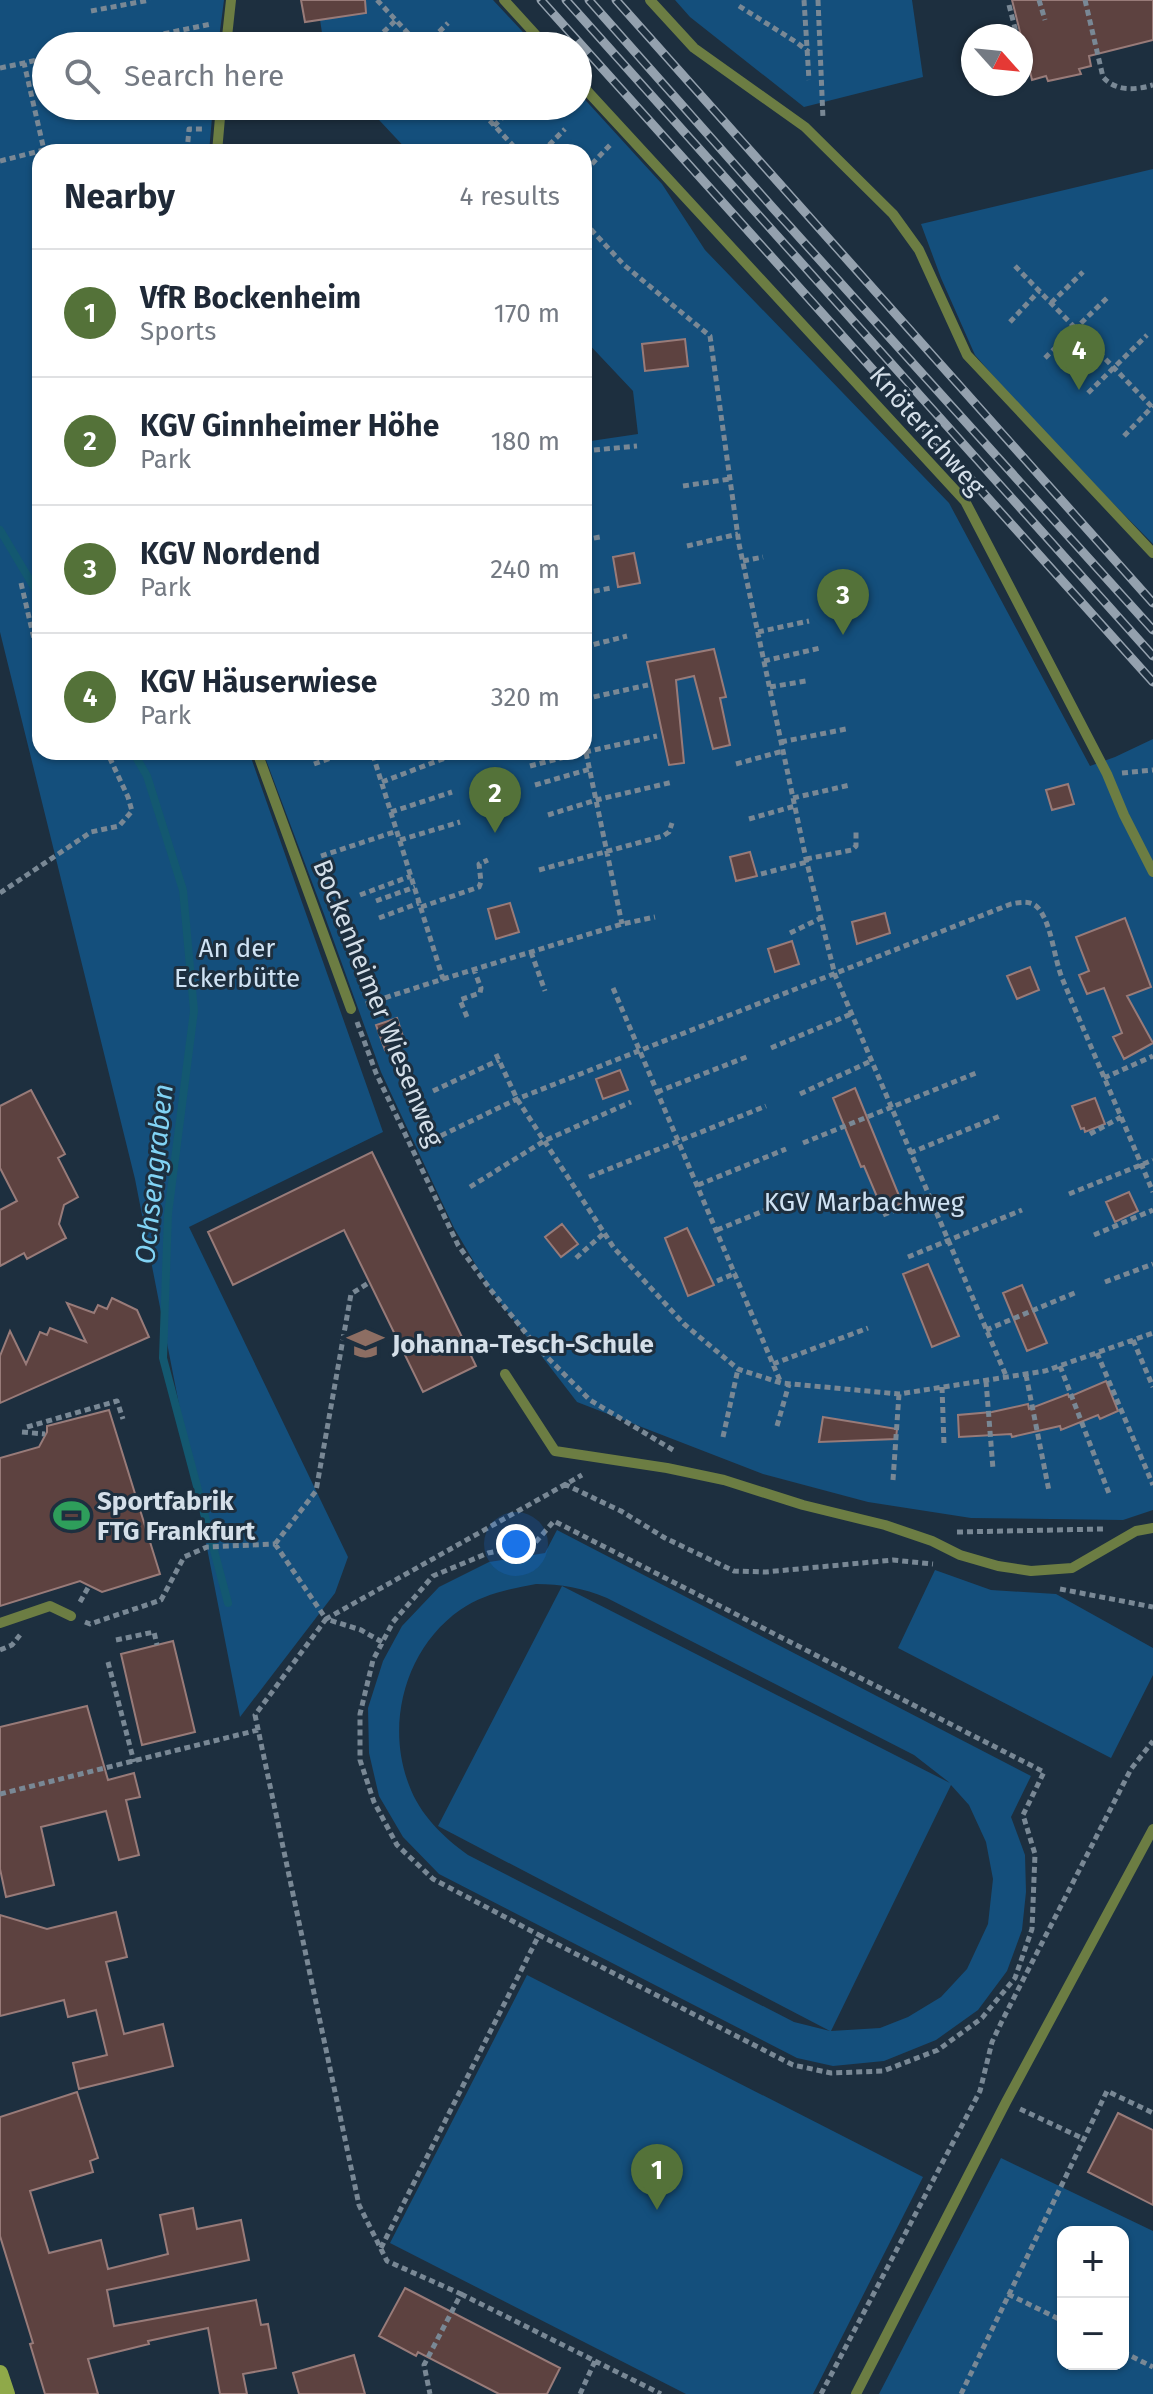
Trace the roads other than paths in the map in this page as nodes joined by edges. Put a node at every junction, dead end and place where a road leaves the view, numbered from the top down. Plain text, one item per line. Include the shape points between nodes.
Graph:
1 (231, 0) edge
2 (504, 0) edge
3 (650, 0) edge
4 (227, 32) edge
5 (533, 32) edge
6 (592, 96) edge
7 (220, 120) edge
8 (218, 144) edge
9 (1153, 553) edge
10 (260, 760) edge
11 (1153, 872) edge
12 (351, 1009) road end
13 (505, 1374) dead end
14 (1153, 1528) edge
15 (71, 1616) road end
16 (0, 1623) edge
17 (1153, 1829) edge
18 (0, 2373) edge
19 (7, 2394) edge
20 (856, 2394) edge

1 - 4 lane
2 - 5 lane
3 - 9 lane via 694,48 805,127 893,214 919,250 967,355
6 - 11 lane, Knöterichweg via 965,501
7 - 8 lane
10 - 12 lane, Bockenheimer Wiesenweg
13 - 14 lane via 555,1451 724,1480 885,1525 998,1566 1031,1571 1072,1568 1136,1531
15 - 16 lane via 50,1606
17 - 20 lane
18 - 19 main road

